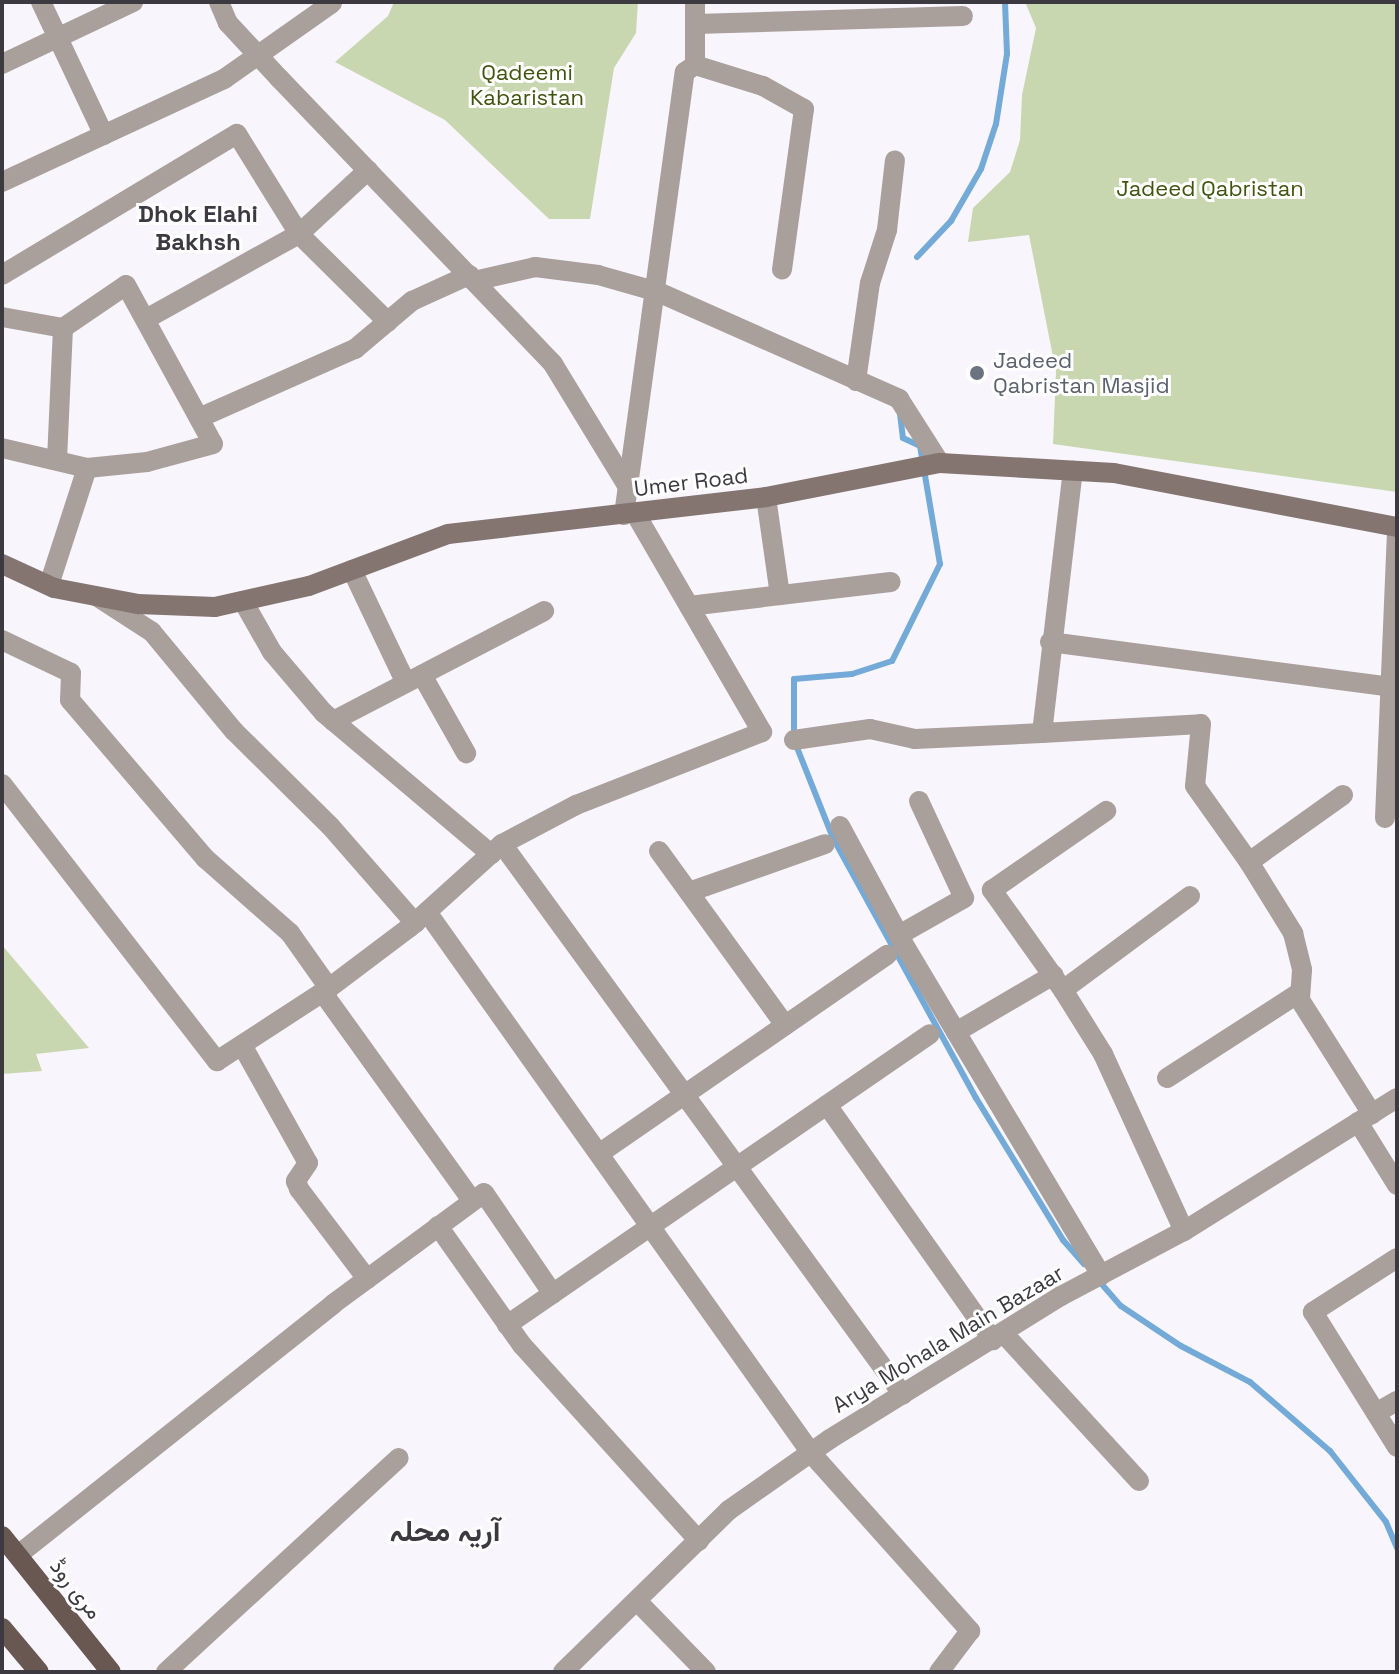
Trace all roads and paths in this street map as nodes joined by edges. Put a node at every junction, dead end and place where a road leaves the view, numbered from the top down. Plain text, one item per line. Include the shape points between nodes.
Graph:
1 (41, 2) edge
2 (133, 2) edge
3 (219, 2) edge
4 (695, 2) edge
5 (332, 3) edge
6 (824, 10) edge
7 (963, 16) dead end
8 (696, 24) junction
9 (58, 37) junction
10 (258, 55) junction
11 (2, 64) edge
12 (695, 65) junction
13 (104, 135) junction
14 (895, 160) dead end
15 (368, 170) junction
16 (2, 182) edge
17 (299, 234) junction
18 (782, 269) dead end
19 (2, 275) edge
20 (472, 278) junction
21 (658, 292) junction
22 (2, 317) edge
23 (146, 319) junction
24 (388, 322) junction
25 (63, 328) junction
26 (856, 381) junction
27 (199, 418) junction
28 (2, 448) edge
29 (57, 460) junction
30 (940, 463) junction
31 (87, 468) junction
32 (1073, 471) junction
33 (627, 485) junction
34 (766, 497) junction
35 (630, 514) junction
36 (1397, 527) edge
37 (3, 568) edge
38 (352, 570) junction
39 (891, 582) dead end
40 (49, 585) junction
41 (780, 595) junction
42 (97, 596) junction
43 (243, 601) junction
44 (689, 606) junction
45 (544, 611) dead end
46 (2, 640) edge
47 (1050, 642) junction
48 (414, 679) junction
49 (1391, 687) junction
50 (333, 721) junction
51 (1042, 733) junction
52 (794, 740) dead end
53 (1393, 742) edge
54 (466, 753) dead end
55 (2, 784) edge
56 (1343, 795) dead end
57 (919, 801) dead end
58 (1106, 811) dead end
59 (1385, 818) dead end
60 (840, 826) dead end
61 (825, 844) dead end
62 (496, 849) junction
63 (659, 851) dead end
64 (1249, 862) junction
65 (689, 892) junction
66 (1190, 896) dead end
67 (421, 917) junction
68 (899, 935) junction
69 (887, 955) dead end
70 (1058, 983) junction
71 (326, 990) junction
72 (1299, 993) junction
73 (785, 1025) junction
74 (956, 1032) junction
75 (930, 1034) dead end
76 (242, 1045) junction
77 (1167, 1078) dead end
78 (682, 1096) junction
79 (1397, 1098) edge
80 (827, 1105) junction
81 (1365, 1118) junction
82 (600, 1153) junction
83 (735, 1169) junction
84 (1397, 1185) edge
85 (468, 1203) junction
86 (652, 1225) junction
87 (438, 1226) junction
88 (1184, 1231) junction
89 (1397, 1258) edge
90 (1100, 1276) junction
91 (367, 1279) junction
92 (553, 1294) junction
93 (507, 1325) junction
94 (998, 1336) junction
95 (903, 1395) junction
96 (1397, 1401) edge
97 (1376, 1413) junction
98 (1397, 1447) edge
99 (811, 1453) junction
100 (399, 1458) dead end
101 (1139, 1481) dead end
102 (2, 1536) edge
103 (699, 1541) junction
104 (18, 1555) junction
105 (637, 1601) junction
106 (2, 1628) edge
107 (39, 1672) edge
108 (111, 1672) edge
109 (166, 1672) edge
110 (563, 1672) edge
111 (706, 1672) edge
112 (939, 1672) edge

1 - 9 street
2 - 9 street
3 - 10 street via 228,23
4 - 8 street
5 - 10 street
6 - 7 street
6 - 8 street
8 - 12 street
9 - 11 street
9 - 13 street
10 - 13 street via 224,79
10 - 15 street
12 - 18 street via 763,86 804,109
12 - 21 street via 685,72
13 - 16 street
14 - 26 street via 887,230 870,283
15 - 17 street
15 - 20 street
17 - 19 street via 237,134
17 - 23 street
17 - 24 street
20 - 21 street via 535,267 598,275
20 - 24 street via 412,301
20 - 33 street via 553,364
21 - 26 street
21 - 33 street
22 - 25 street
23 - 25 street via 126,285
23 - 27 street
24 - 27 street via 355,349
25 - 29 street
26 - 30 street via 899,399
27 - 31 street via 213,444 147,462
28 - 29 street
29 - 31 street
30 - 32 street, Umer Road
30 - 34 street, Umer Road
31 - 40 street
32 - 36 street, Umer Road via 1114,473
32 - 47 street
33 - 35 street
34 - 35 street, Umer Road
34 - 41 street
35 - 38 street, Umer Road via 448,534
35 - 44 street
36 - 49 street
37 - 40 street, Umer Road
38 - 43 street, Umer Road
38 - 48 street
39 - 41 street
40 - 42 street, Umer Road
41 - 44 street
42 - 43 street, Umer Road via 138,604 215,607
42 - 67 street via 152,632 234,731
43 - 50 street via 272,652
44 - 62 street via 762,732 576,805
45 - 48 street
46 - 71 street via 71,673 67,693 78,711 206,859 290,933
47 - 49 street
47 - 51 street
48 - 50 street
48 - 54 street
49 - 53 street
50 - 62 street
51 - 52 street via 915,739 870,729
51 - 64 street via 1201,724 1195,786
53 - 59 street
55 - 76 street via 210,1055 217,1061
56 - 64 street
57 - 68 street via 964,898
58 - 70 street via 992,890
60 - 68 street
61 - 65 street
62 - 67 street
62 - 78 street
63 - 65 street
64 - 72 street via 1293,933 1302,970
65 - 73 street
66 - 70 street
67 - 71 street
67 - 82 street
68 - 74 street
69 - 73 street
70 - 74 street
70 - 88 street via 1103,1054
71 - 76 street
71 - 85 street via 472,1200
72 - 77 street
72 - 81 street
73 - 78 street
74 - 90 street
75 - 80 street
76 - 91 street via 308,1163 296,1181 299,1189
78 - 82 street
78 - 83 street
79 - 81 street, Arya Mohala Main Bazaar
80 - 83 street
80 - 94 street
81 - 84 street
81 - 88 street, Arya Mohala Main Bazaar
82 - 86 street
83 - 86 street
83 - 95 street
85 - 87 street
85 - 92 street via 484,1193
86 - 92 street
86 - 99 street
87 - 91 street
87 - 93 street
88 - 90 street, Arya Mohala Main Bazaar
89 - 97 street via 1313,1312
90 - 94 street, Arya Mohala Main Bazaar
91 - 104 street
92 - 93 street
93 - 103 street
94 - 95 street, Arya Mohala Main Bazaar
94 - 101 street
95 - 99 street, Arya Mohala Main Bazaar
96 - 97 street
97 - 98 street
99 - 103 street, Arya Mohala Main Bazaar via 729,1510
99 - 112 street via 970,1631
100 - 109 street
102 - 104 main road, مری روڈ
103 - 105 street, Arya Mohala Main Bazaar
104 - 108 main road, مری روڈ
105 - 110 street, Arya Mohala Main Bazaar
105 - 111 street
106 - 107 main road

